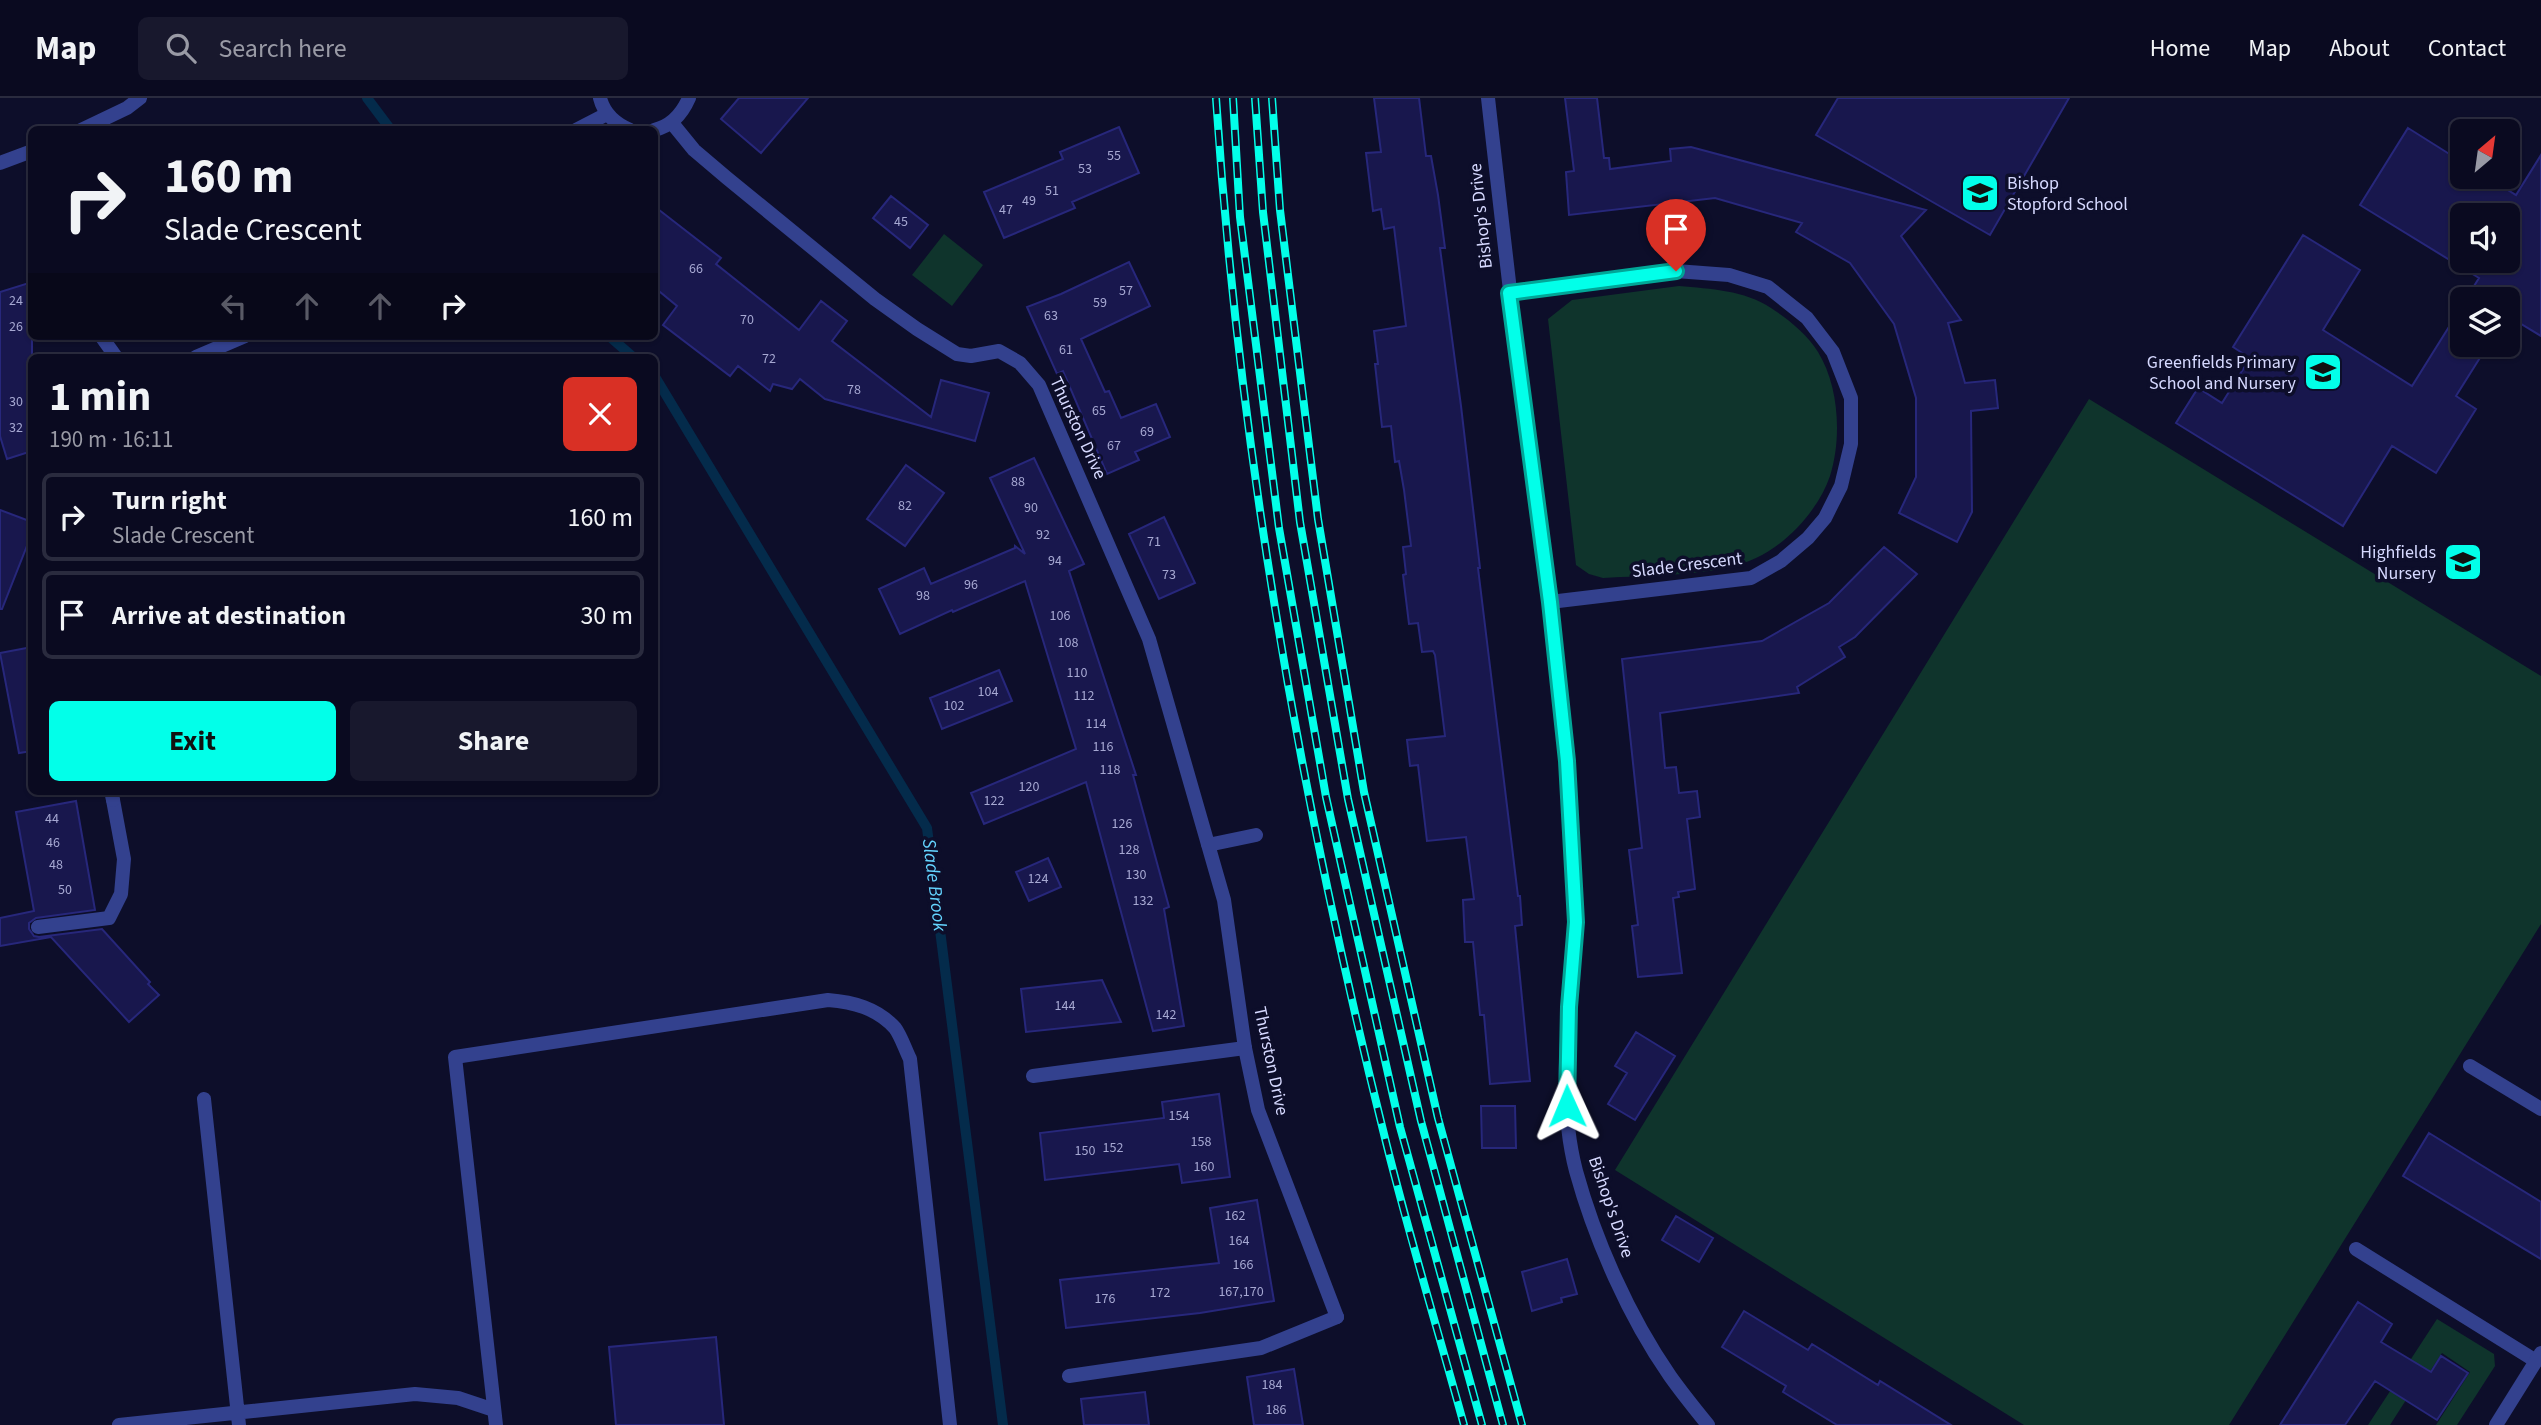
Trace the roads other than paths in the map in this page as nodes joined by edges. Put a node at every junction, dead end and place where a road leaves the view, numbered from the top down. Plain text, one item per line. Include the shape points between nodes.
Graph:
1 (140, 98) edge
2 (600, 98) edge
3 (688, 98) edge
4 (1488, 98) edge
5 (607, 114) junction
6 (672, 123) junction
7 (89, 126) edge
8 (584, 126) edge
9 (620, 126) edge
10 (658, 128) edge
11 (28, 153) edge
12 (0, 163) edge
13 (1509, 293) junction
14 (236, 340) edge
15 (204, 354) edge
16 (1550, 602) junction
17 (112, 795) edge
18 (1256, 835) dead end
19 (1208, 845) junction
20 (38, 927) dead end
21 (1245, 1048) junction
22 (2470, 1066) dead end
23 (1033, 1076) dead end
24 (204, 1099) dead end
25 (2541, 1109) edge
26 (2356, 1249) dead end
27 (2538, 1357) edge
28 (1069, 1376) dead end
29 (495, 1418) edge
30 (238, 1419) edge
31 (119, 1425) edge
32 (950, 1425) edge
33 (1708, 1425) edge
34 (2496, 1425) edge

1 - 7 street
2 - 5 street
3 - 6 street
4 - 13 street, Bishop's Drive
5 - 8 street
5 - 9 street
6 - 10 street
6 - 19 street, Thurston Drive via 694,150 875,299 957,354 999,351 1020,363 1039,385 1149,639
11 - 12 street
13 - 16 street, Bishop's Drive
13 - 16 street, Slade Crescent via 1676,271 1729,275 1768,286 1807,318 1833,352 1851,398 1852,444 1841,486 1825,518 1781,561 1751,578
14 - 15 street
16 - 33 street, Bishop's Drive via 1565,740 1576,922 1569,1007 1568,1127 1592,1221 1639,1325 1669,1375
17 - 20 street via 124,859 121,894 109,918
18 - 19 street
19 - 21 street, Thurston Drive via 1224,900
21 - 23 street
21 - 28 street, Thurston Drive via 1258,1110 1336,1317 1261,1348
22 - 25 street
24 - 30 street
26 - 27 street
27 - 34 street
29 - 30 street via 458,1398 415,1394
29 - 32 street via 455,1057 828,1000 876,1012 895,1029 910,1059
30 - 31 street

